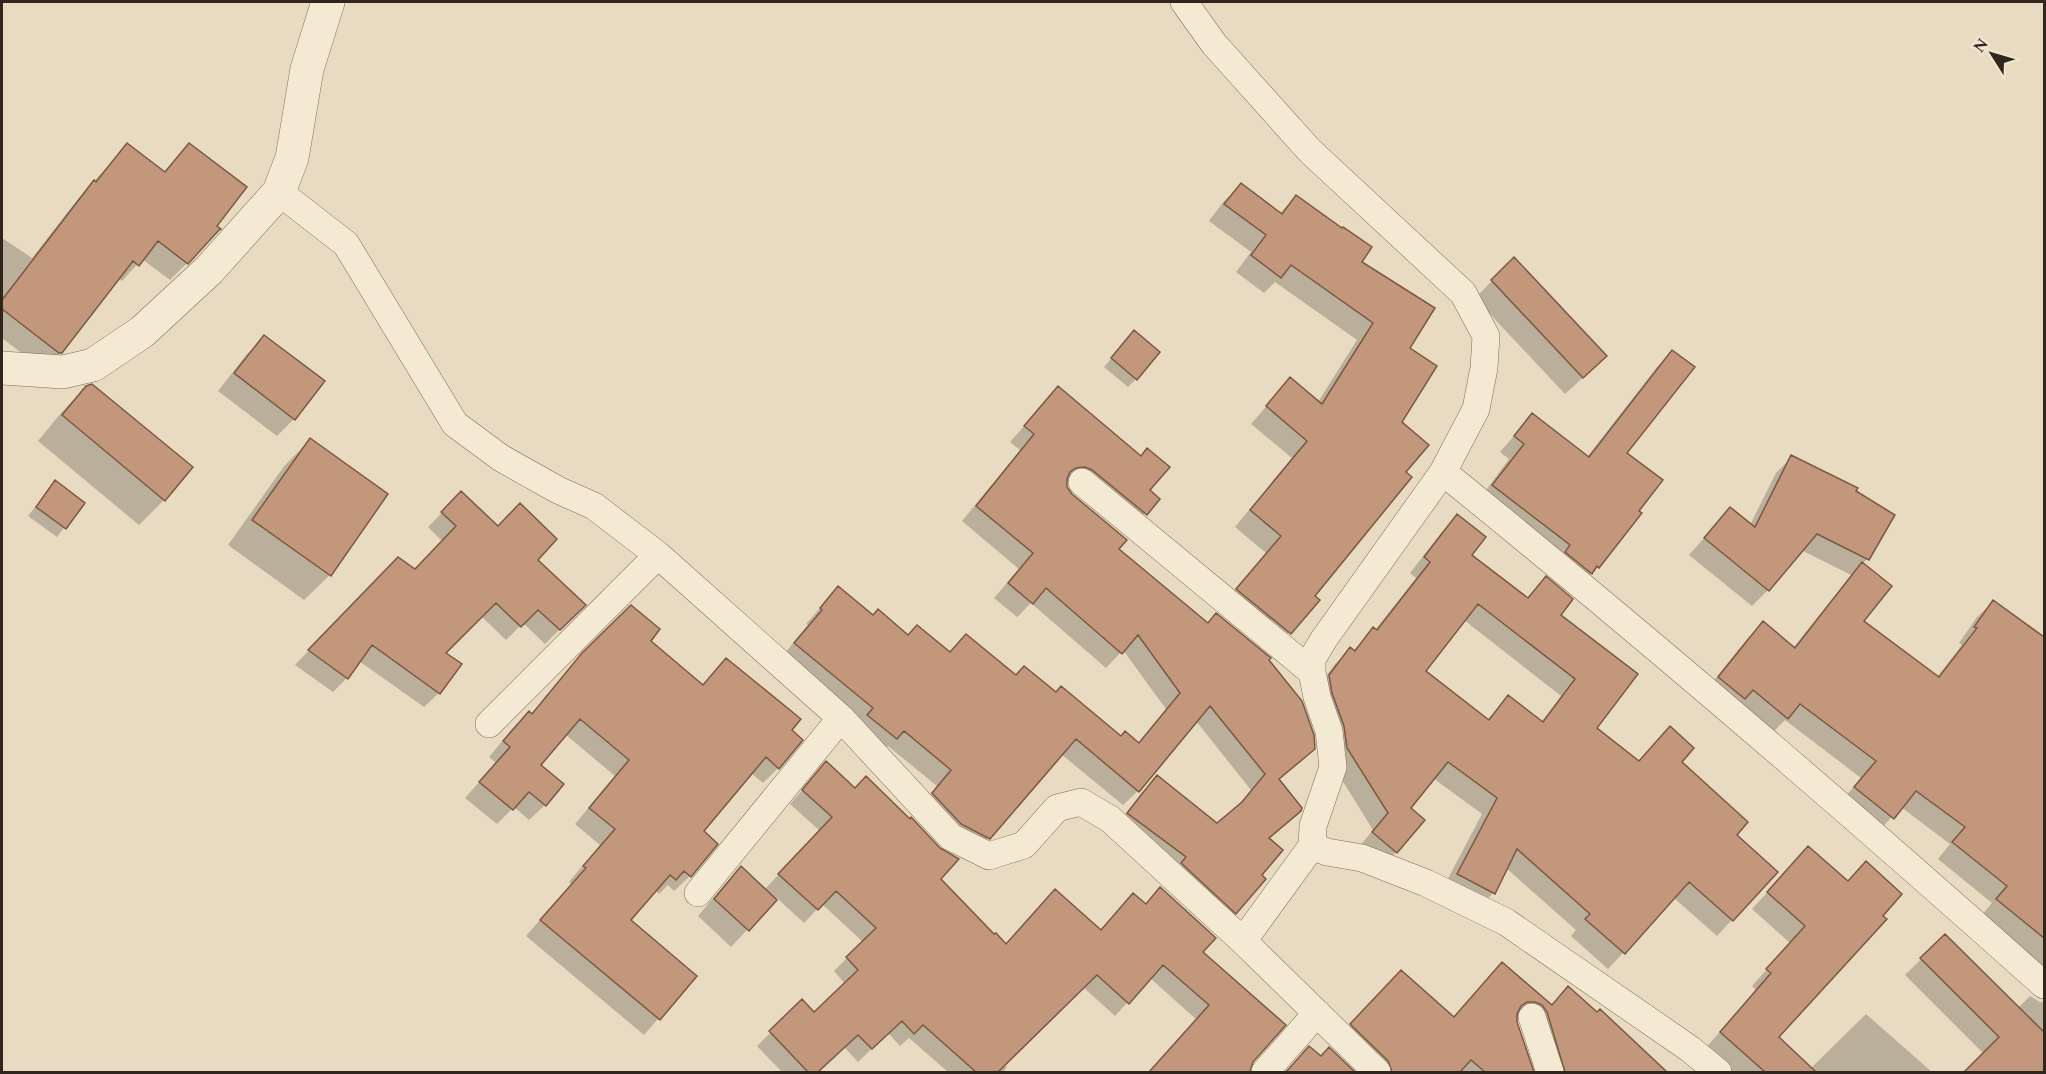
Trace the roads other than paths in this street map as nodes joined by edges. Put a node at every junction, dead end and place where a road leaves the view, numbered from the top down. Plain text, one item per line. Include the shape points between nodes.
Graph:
1 (328, 2) edge
2 (1184, 2) edge
3 (279, 192) junction
4 (2, 368) edge
5 (1443, 472) junction
6 (1082, 482) dead end
7 (658, 555) junction
8 (1312, 672) junction
9 (841, 718) junction
10 (489, 724) dead end
11 (1312, 846) junction
12 (698, 892) dead end
13 (1243, 941) junction
14 (2040, 972) edge
15 (1317, 1012) junction
16 (1532, 1017) dead end
17 (1265, 1072) edge
18 (1377, 1072) edge
19 (1550, 1072) edge
20 (1718, 1072) edge

1 - 3 street via 308,69 292,158
2 - 5 street via 1215,44 1310,151 1463,293 1486,336 1484,368 1476,409
3 - 4 street via 209,270 159,317 93,365 63,372
3 - 7 street via 346,244 455,424 501,458 594,506
5 - 8 street via 1324,639 1312,659
5 - 14 street
6 - 8 street
7 - 9 street
7 - 10 street
8 - 11 street via 1329,731 1333,767 1313,826
9 - 12 street
9 - 13 street via 951,837 989,856 1024,845 1057,808 1082,802 1110,819
11 - 13 street
11 - 20 street via 1362,858 1415,878 1506,922
13 - 15 street
15 - 17 street
15 - 18 street
16 - 19 street

